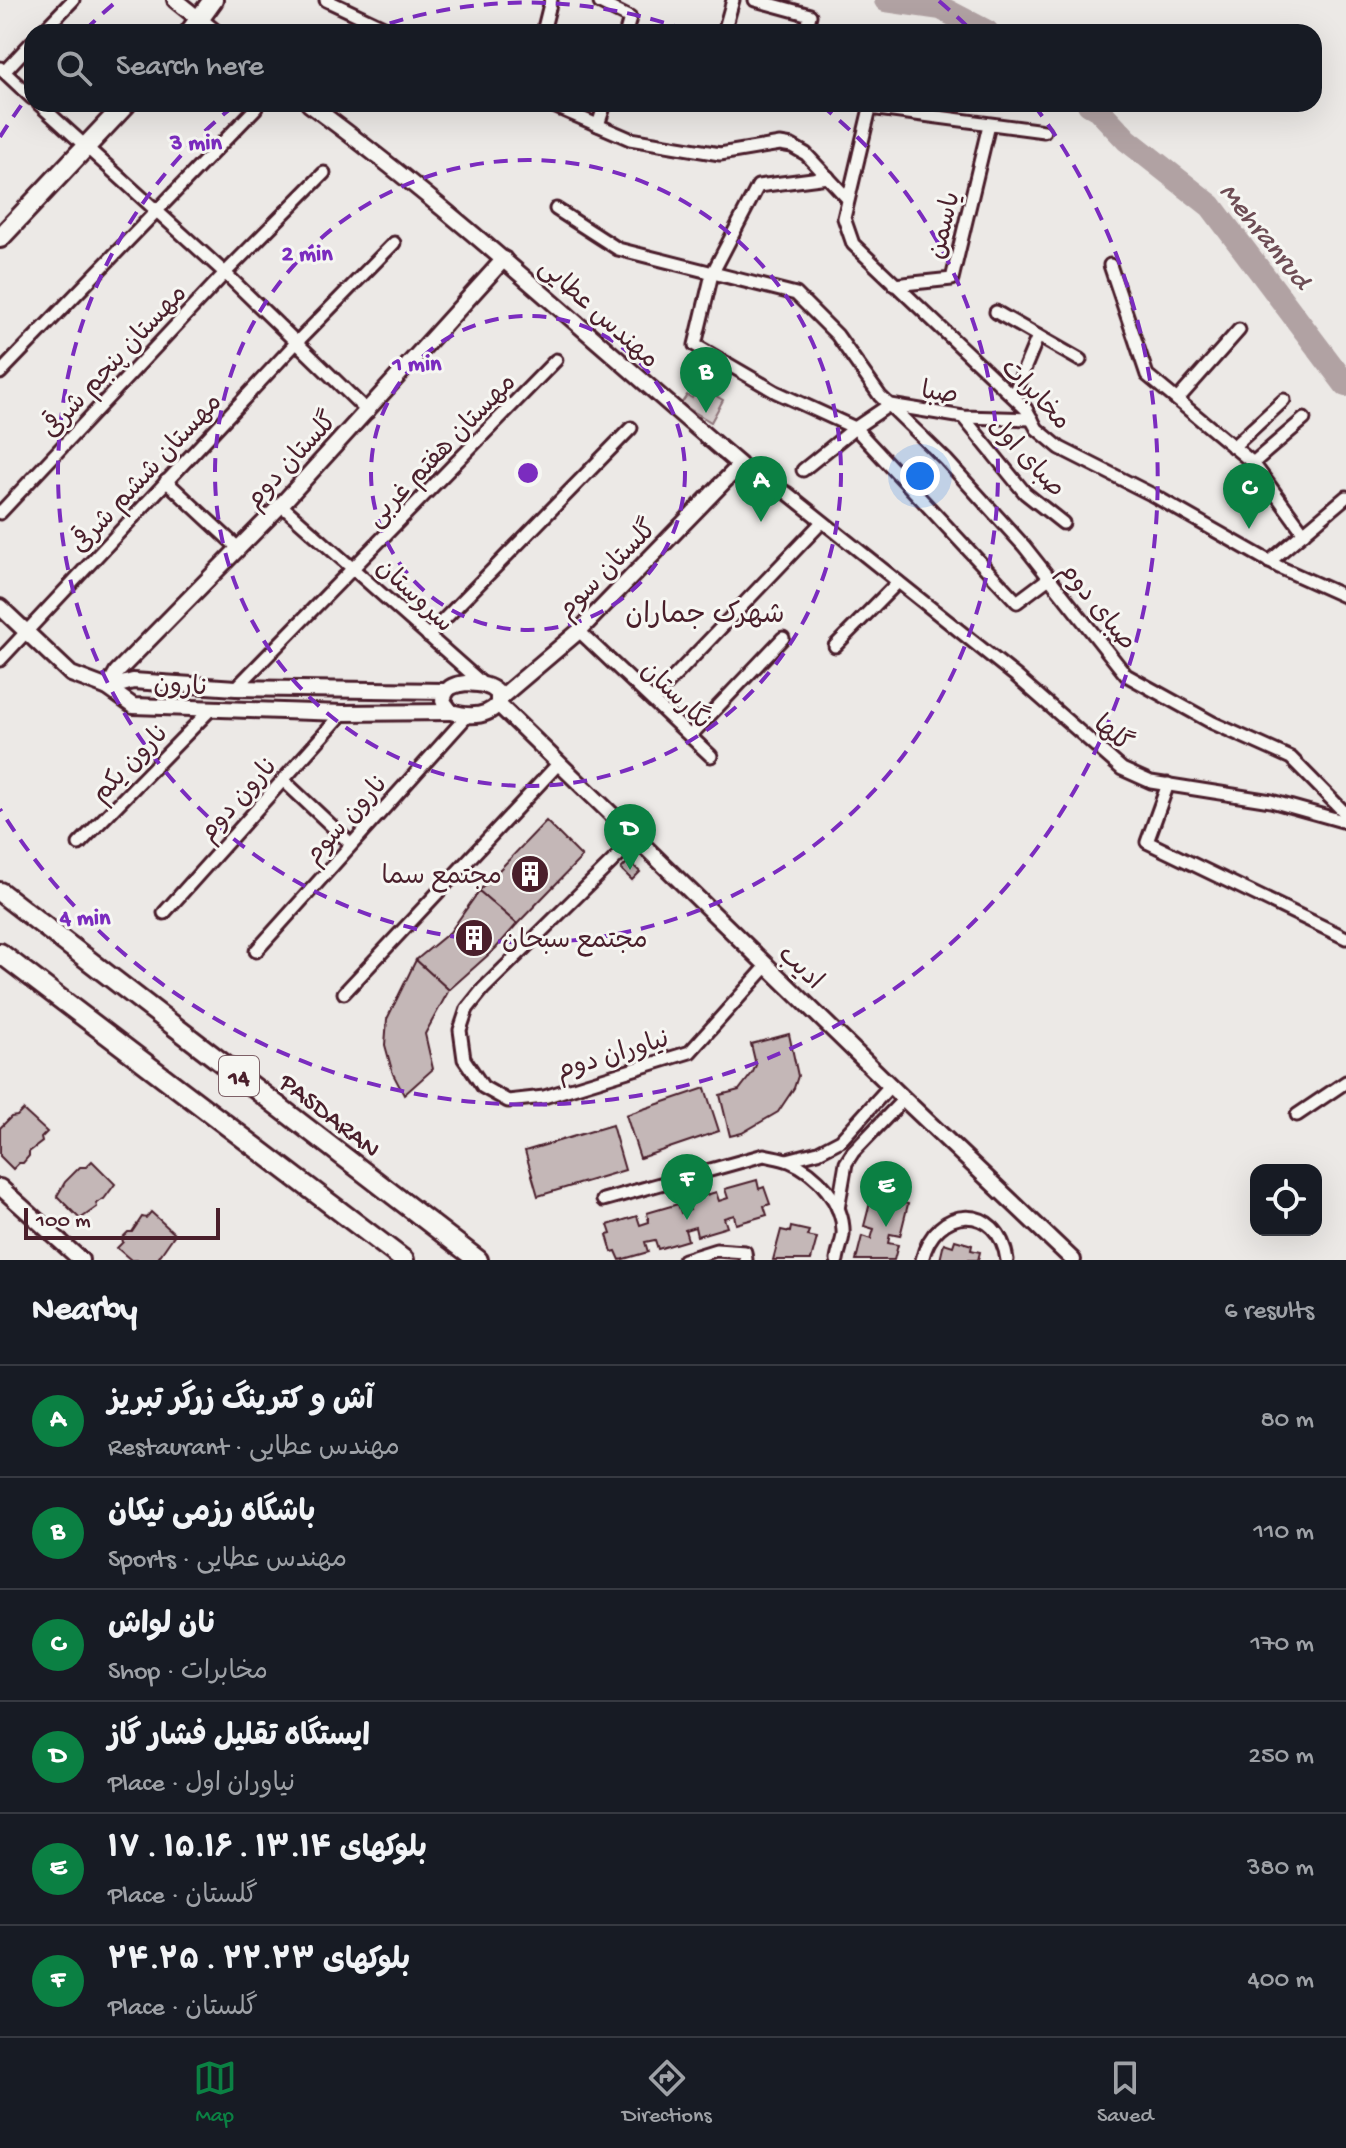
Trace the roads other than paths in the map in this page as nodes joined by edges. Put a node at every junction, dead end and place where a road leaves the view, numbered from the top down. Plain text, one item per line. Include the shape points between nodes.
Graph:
1 (73, 0) edge
2 (175, 0) edge
3 (213, 0) edge
4 (326, 0) edge
5 (551, 0) edge
6 (733, 0) edge
7 (755, 0) edge
8 (600, 3) dead end
9 (50, 24) edge
10 (198, 24) edge
11 (204, 24) edge
12 (377, 24) edge
13 (545, 24) edge
14 (628, 24) edge
15 (726, 24) edge
16 (808, 24) edge
17 (24, 49) edge
18 (2, 70) edge
19 (24, 91) edge
20 (48, 112) edge
21 (119, 112) edge
22 (252, 112) edge
23 (320, 112) edge
24 (568, 112) edge
25 (602, 112) edge
26 (870, 112) edge
27 (908, 112) edge
28 (598, 125) junction
29 (989, 125) junction
30 (1044, 131) dead end
31 (86, 147) junction
32 (324, 173) dead end
33 (828, 177) junction
34 (848, 199) junction
35 (556, 209) dead end
36 (155, 210) junction
37 (0, 238) edge
38 (394, 243) dead end
39 (504, 259) junction
40 (1110, 265) dead end
41 (225, 273) junction
42 (712, 274) junction
43 (894, 285) junction
44 (996, 312) dead end
45 (1239, 330) dead end
46 (1038, 336) junction
47 (296, 343) junction
48 (556, 360) dead end
49 (1080, 360) dead end
50 (0, 373) edge
51 (1013, 396) junction
52 (1177, 400) junction
53 (1284, 400) dead end
54 (889, 405) junction
55 (368, 412) junction
56 (963, 417) junction
57 (1032, 419) junction
58 (1304, 419) dead end
59 (631, 428) dead end
60 (855, 428) junction
61 (1233, 447) junction
62 (1253, 463) junction
63 (740, 465) junction
64 (803, 470) dead end
65 (166, 481) junction
66 (1346, 497) edge
67 (281, 505) junction
68 (0, 513) edge
69 (822, 522) junction
70 (1063, 523) dead end
71 (1304, 533) junction
72 (238, 548) junction
73 (1269, 562) junction
74 (355, 568) junction
75 (1049, 578) junction
76 (898, 582) junction
77 (1346, 597) edge
78 (0, 607) edge
79 (579, 631) junction
80 (28, 632) junction
81 (428, 636) junction
82 (783, 638) dead end
83 (835, 646) dead end
84 (0, 660) edge
85 (485, 685) junction
86 (108, 688) junction
87 (236, 688) junction
88 (445, 691) junction
89 (652, 700) junction
90 (499, 702) junction
91 (210, 710) junction
92 (451, 712) junction
93 (343, 713) junction
94 (468, 715) junction
95 (690, 736) junction
96 (711, 756) dead end
97 (559, 763) junction
98 (283, 780) junction
99 (1168, 784) junction
100 (1346, 814) edge
101 (1346, 822) edge
102 (636, 838) junction
103 (79, 844) dead end
104 (351, 844) junction
105 (0, 892) edge
106 (164, 913) dead end
107 (1346, 938) edge
108 (256, 951) dead end
109 (0, 953) edge
110 (767, 966) junction
111 (344, 993) dead end
112 (1346, 1082) edge
113 (890, 1086) junction
114 (904, 1099) junction
115 (1297, 1115) dead end
116 (787, 1160) junction
117 (0, 1187) edge
118 (603, 1200) dead end
119 (838, 1209) junction
120 (81, 1260) edge
121 (404, 1260) edge
122 (478, 1260) edge
123 (684, 1260) edge
124 (746, 1260) edge
125 (837, 1260) edge
126 (922, 1260) edge
127 (1007, 1260) edge
128 (1073, 1260) edge

1 - 9 street
2 - 10 street
3 - 11 main road
4 - 12 street
5 - 13 street
6 - 15 street
7 - 16 street via 810,15
8 - 14 street via 630,18
17 - 18 street
18 - 19 street
20 - 31 street
21 - 31 main road
22 - 36 street
23 - 39 street, مهندس عطایی
24 - 28 street
25 - 28 street
26 - 34 street, مخابرات
27 - 29 street
28 - 33 street via 630,139 720,154 792,146
29 - 30 street
29 - 43 street, یاسمن via 952,279
31 - 36 street
31 - 37 main road
32 - 41 street, مهستان پنجم شرقی
33 - 34 street
33 - 42 street via 758,186
34 - 43 street, مخابرات via 844,218 853,244
35 - 42 street, صبای دوم via 618,249
36 - 41 street
36 - 50 street
38 - 47 street, مهستان ششم شرقی
39 - 55 street, گلستان دوم
39 - 63 street, مهندس عطایی
40 - 52 street via 1147,375
41 - 47 street
41 - 68 street, مهستان پنجم شرقی
42 - 54 street, صبای دوم via 796,294 837,335
42 - 60 street via 695,345 776,392
43 - 51 street, مخابرات
44 - 46 street
45 - 52 street
46 - 49 street
46 - 51 street
47 - 55 street
47 - 65 street, مهستان ششم شرقی
48 - 74 street, مهستان هفتم غربی
51 - 57 street, مخابرات
52 - 61 street
53 - 61 street
54 - 56 street, صبا
54 - 60 street
54 - 75 street, صبای دوم via 946,460
55 - 67 street, گلستان دوم
56 - 57 street, صبا
56 - 70 street, صبای اول via 1025,493
57 - 73 street, مخابرات via 1060,448
58 - 62 street
59 - 81 street
60 - 64 street
60 - 75 street via 1017,602
61 - 62 street
62 - 71 street
63 - 69 street, مهندس عطایی
63 - 79 street, گلستان سوم
65 - 72 street
65 - 80 street, مهستان ششم شرقی
66 - 71 street
67 - 72 street, گلستان دوم
67 - 74 street, سروستان
69 - 76 street, مهندس عطایی
69 - 89 street
71 - 73 street
72 - 86 street, گلستان دوم via 117,672
73 - 77 street, مخابرات
74 - 81 street, سروستان
74 - 87 street, مهستان هفتم غربی
75 - 100 street, صبای دوم via 1126,675 1291,758
76 - 83 street
76 - 99 street, گلها via 1122,769
78 - 80 street
79 - 89 street, نگارستان
79 - 90 street, گلستان سوم
80 - 84 street, مهستان ششم شرقی
80 - 86 street via 71,674
81 - 85 street, سروستان
82 - 95 street
85 - 88 street, نارون via 456,684
85 - 90 street, ادیب via 498,693
86 - 87 street, نارون via 133,681
86 - 91 street, نارون via 133,706
87 - 88 street, نارون
88 - 92 street via 443,701
89 - 95 street, نگارستان
90 - 94 street via 487,713
90 - 97 street, ادیب
91 - 93 street, نارون
91 - 103 street, نارون یکم
92 - 93 street, نارون
92 - 94 street, نارون
93 - 98 street, نارون دوم
94 - 104 street, نارون سوم
95 - 96 street, نگارستان
97 - 102 street, ادیب
97 - 111 street
98 - 104 street
98 - 106 street, نارون دوم
99 - 101 street, گلها via 1271,801
99 - 107 street via 1147,842
102 - 110 street, ادیب
102 - 110 street, نیاوران دوم via 467,1009 460,1030 464,1059 483,1087 508,1101 544,1097 690,1052
104 - 108 street, نارون سوم
105 - 122 main road, PASDARAN / 14
109 - 121 main road, 14
110 - 113 street, ادیب
112 - 115 street
113 - 114 street, ادیب
113 - 116 street via 841,1140
114 - 119 street via 846,1163
114 - 128 street, ادیب
116 - 118 street via 764,1155
116 - 119 street via 809,1171
117 - 120 street
119 - 125 street via 843,1233
123 - 124 street via 716,1250 745,1252
126 - 127 street via 935,1229 960,1217 975,1218 998,1233

